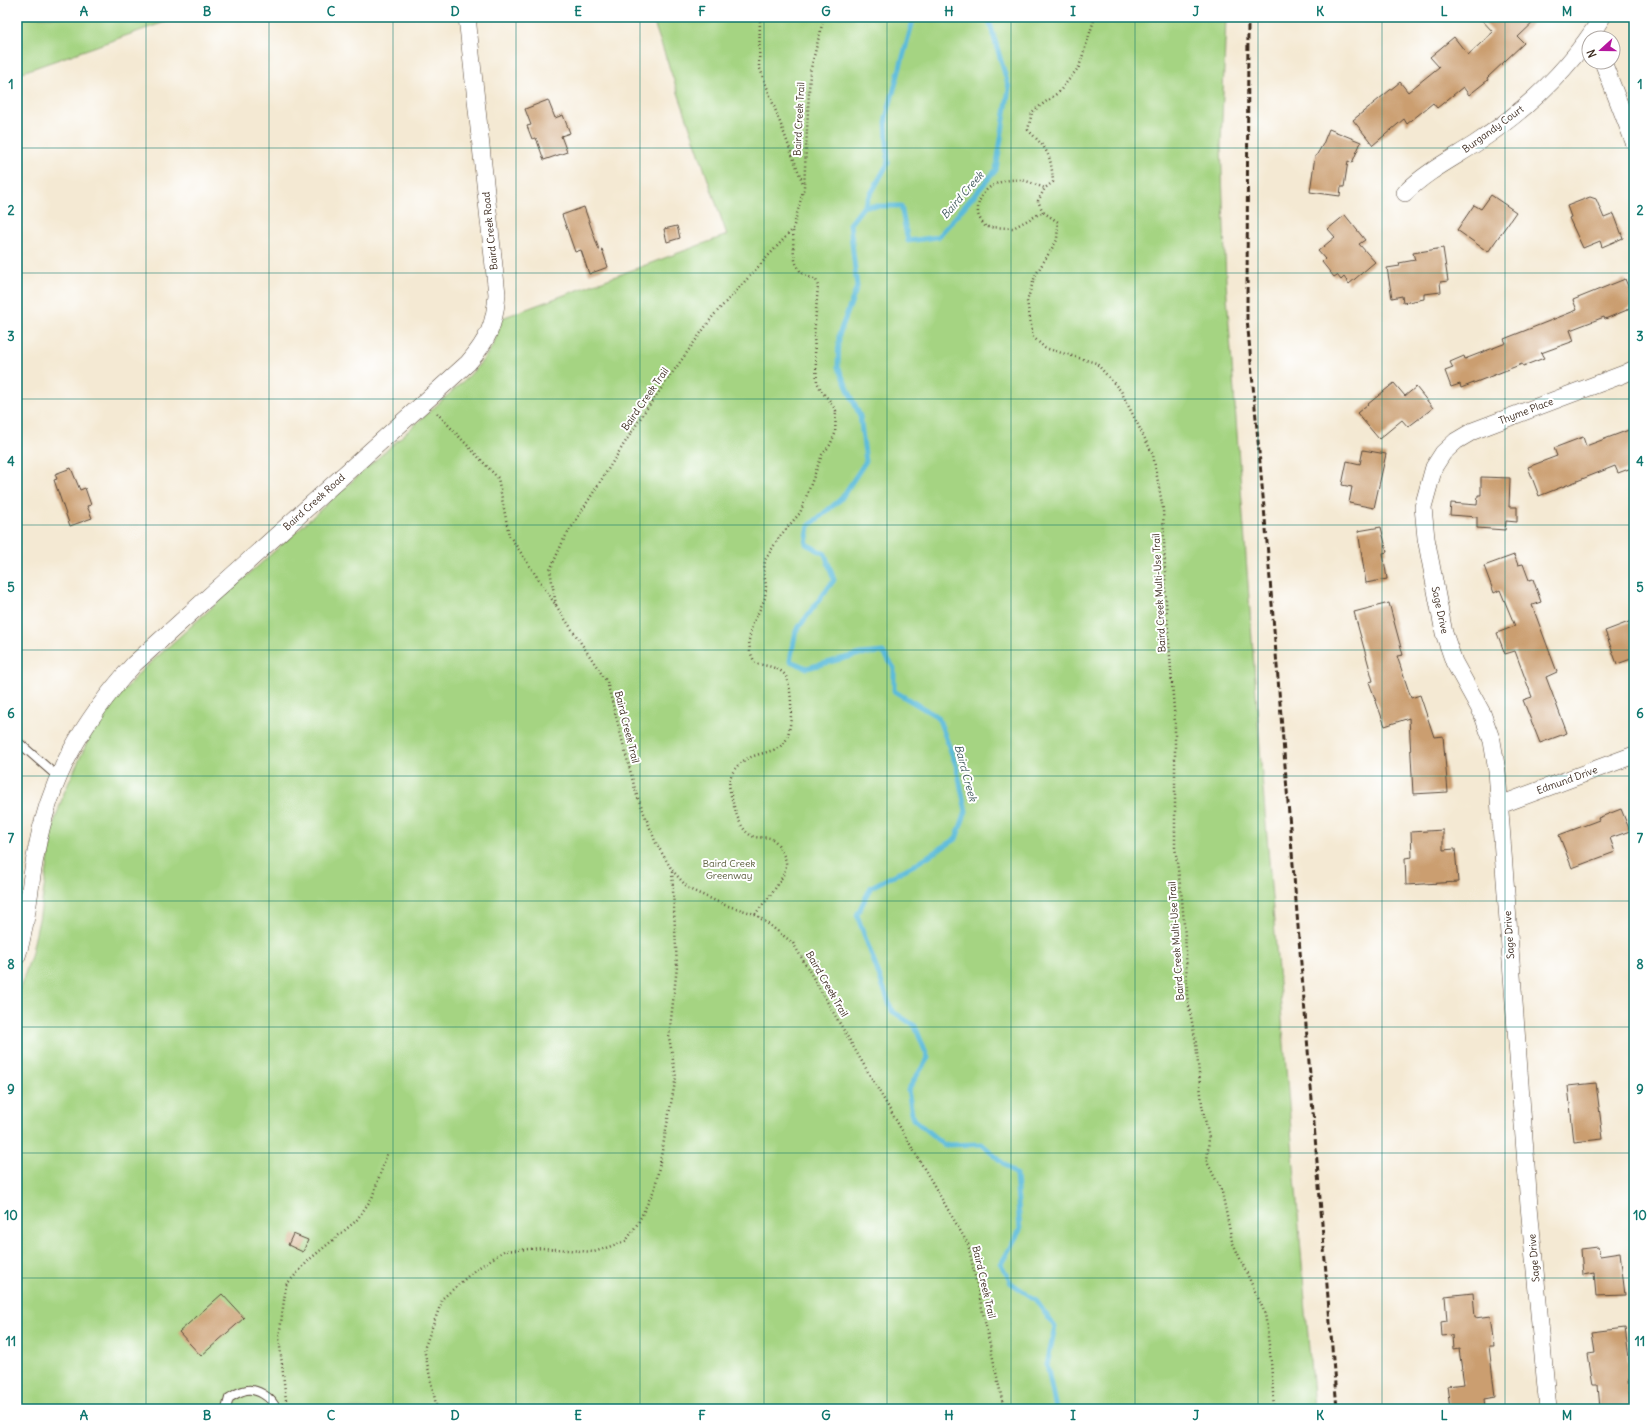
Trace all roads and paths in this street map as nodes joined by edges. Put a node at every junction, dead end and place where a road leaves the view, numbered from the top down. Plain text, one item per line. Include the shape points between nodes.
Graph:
1 (467, 17) edge
2 (760, 17) edge
3 (824, 17) edge
4 (1095, 17) edge
5 (1602, 17) edge
6 (1596, 30) edge
7 (1581, 49) edge
8 (1606, 70) edge
9 (1634, 142) edge
10 (804, 187) junction
11 (1045, 188) junction
12 (1405, 193) dead end
13 (1043, 212) junction
14 (793, 229) junction
15 (1634, 369) edge
16 (426, 401) junction
17 (1431, 473) joint
18 (557, 607) junction
19 (17, 741) edge
20 (1634, 756) edge
21 (58, 777) junction
22 (1500, 805) junction
23 (672, 870) junction
24 (755, 914) junction
25 (17, 956) edge
26 (387, 1154) dead end
27 (276, 1407) edge
28 (226, 1409) edge
29 (437, 1409) edge
30 (1004, 1409) edge
31 (1274, 1409) edge
32 (1548, 1409) edge

1 - 16 street, Baird Creek Road via 497,294 495,313 491,330 481,348
2 - 10 path via 759,66
3 - 10 path, Baird Creek Trail via 810,72
4 - 11 path via 1079,67 1059,92 1032,112 1028,130 1047,150 1052,169 1053,182
5 - 6 street, Burgandy Court
7 - 12 street, Burgandy Court via 1538,95 1516,114 1475,144 1434,168
8 - 9 street
10 - 14 path, Baird Creek Trail
11 - 13 path via 1038,201
11 - 13 path via 1022,180 1004,181 987,188 980,198 978,215 986,227 1013,228
13 - 31 path, Baird Creek Multi-Use Trail via 1058,222 1057,240 1035,276 1027,301 1033,337 1044,348 1096,364 1121,391 1153,455 1163,509 1166,603 1175,723 1175,847 1183,906 1187,996 1209,1138 1207,1162 1222,1192 1232,1241 1265,1313
14 - 18 path, Baird Creek Trail via 714,316 642,414 564,538 550,570
14 - 24 path via 797,264 802,273 816,280 818,286 814,336 817,382 836,411 836,423 833,440 822,455 800,514 780,536 765,560 765,598 752,626 749,640 750,652 755,663 776,668 784,674 789,683 792,720 790,732 783,745 746,759 736,767 730,777 730,791 738,818 753,837 771,838 778,844 786,865 775,888
15 - 17 street, Thyme Place via 1473,431 1443,453
16 - 18 path via 498,478 509,535
16 - 21 street, Baird Creek Road via 134,664 91,716
17 - 22 street, Sage Drive via 1423,507 1426,538 1444,633 1454,662 1482,713 1492,741
18 - 23 path, Baird Creek Trail via 608,682 636,793 656,843
19 - 21 lane
20 - 22 street, Edmund Drive
21 - 25 street, Baird Creek Road via 44,816 27,916
22 - 32 street, Sage Drive via 1529,1206
23 - 24 path, Baird Creek Trail via 689,889 725,905
23 - 29 path via 677,967 669,1037 676,1077 655,1188 626,1241 594,1252 542,1248 504,1251 475,1270 443,1298 424,1349
24 - 30 path, Baird Creek Trail via 793,942 968,1244
26 - 27 path via 372,1198 356,1221 310,1259 286,1285 279,1338 286,1401
27 - 28 lane via 261,1392 244,1390 229,1398

